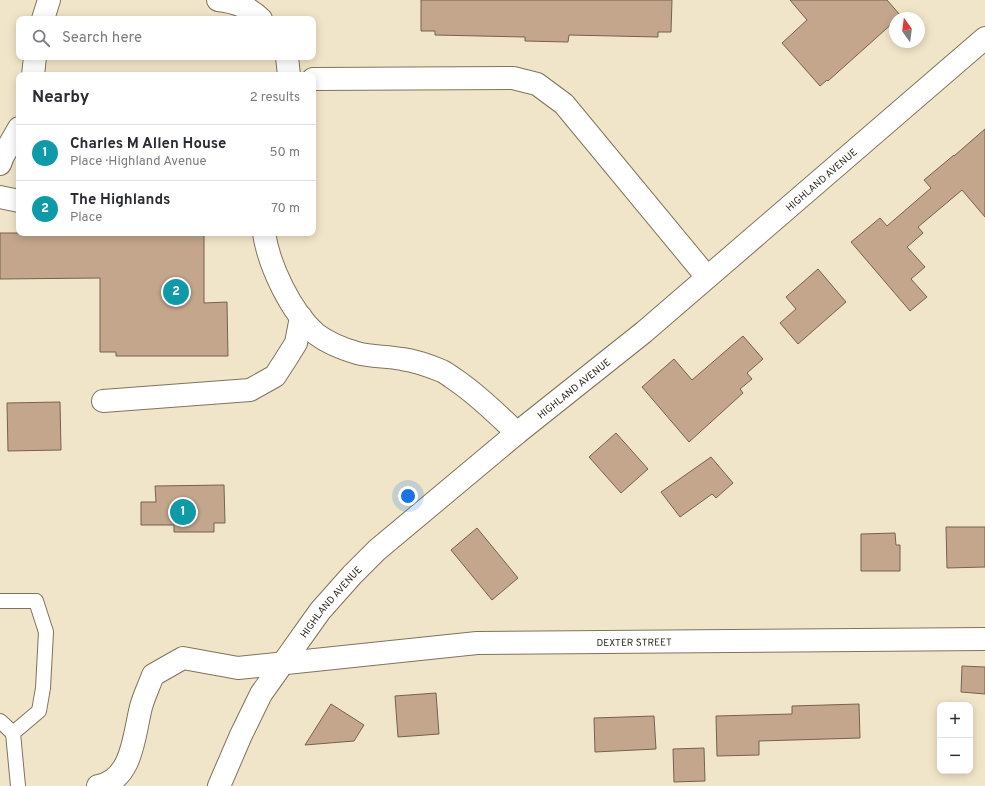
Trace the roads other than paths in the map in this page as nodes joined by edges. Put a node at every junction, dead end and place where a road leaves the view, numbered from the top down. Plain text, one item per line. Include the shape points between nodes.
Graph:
1 (49, 0) edge
2 (218, 0) edge
3 (44, 16) edge
4 (258, 16) edge
5 (985, 38) edge
6 (35, 60) edge
7 (287, 60) edge
8 (33, 72) edge
9 (289, 72) edge
10 (316, 80) edge
11 (16, 133) edge
12 (0, 164) edge
13 (0, 196) edge
14 (16, 200) edge
15 (265, 236) edge
16 (707, 277) junction
17 (301, 317) junction
18 (103, 401) dead end
19 (516, 433) junction
20 (0, 601) edge
21 (985, 639) edge
22 (283, 663) junction
23 (0, 721) edge
24 (13, 733) junction
25 (18, 786) edge
26 (98, 786) edge
27 (219, 786) edge

1 - 3 street
2 - 4 street via 251,10
5 - 16 street, HIGHLAND AVENUE
6 - 8 street
7 - 9 street
10 - 16 street via 513,78 537,84 564,104
11 - 12 street
13 - 14 street
15 - 17 street via 278,278
16 - 19 street, HIGHLAND AVENUE via 644,332
17 - 18 street via 296,343 275,376 250,390
17 - 19 street via 316,334 336,346 358,353 425,364 444,372 489,405
19 - 22 street, HIGHLAND AVENUE via 377,550 320,611
20 - 24 lane via 36,601 46,632 39,711
21 - 22 street, DEXTER STREET via 477,643
22 - 26 street, DEXTER STREET via 238,668 183,658 153,675 142,706 131,755 114,778
22 - 27 street, HIGHLAND AVENUE via 261,694
23 - 24 lane
24 - 25 lane

